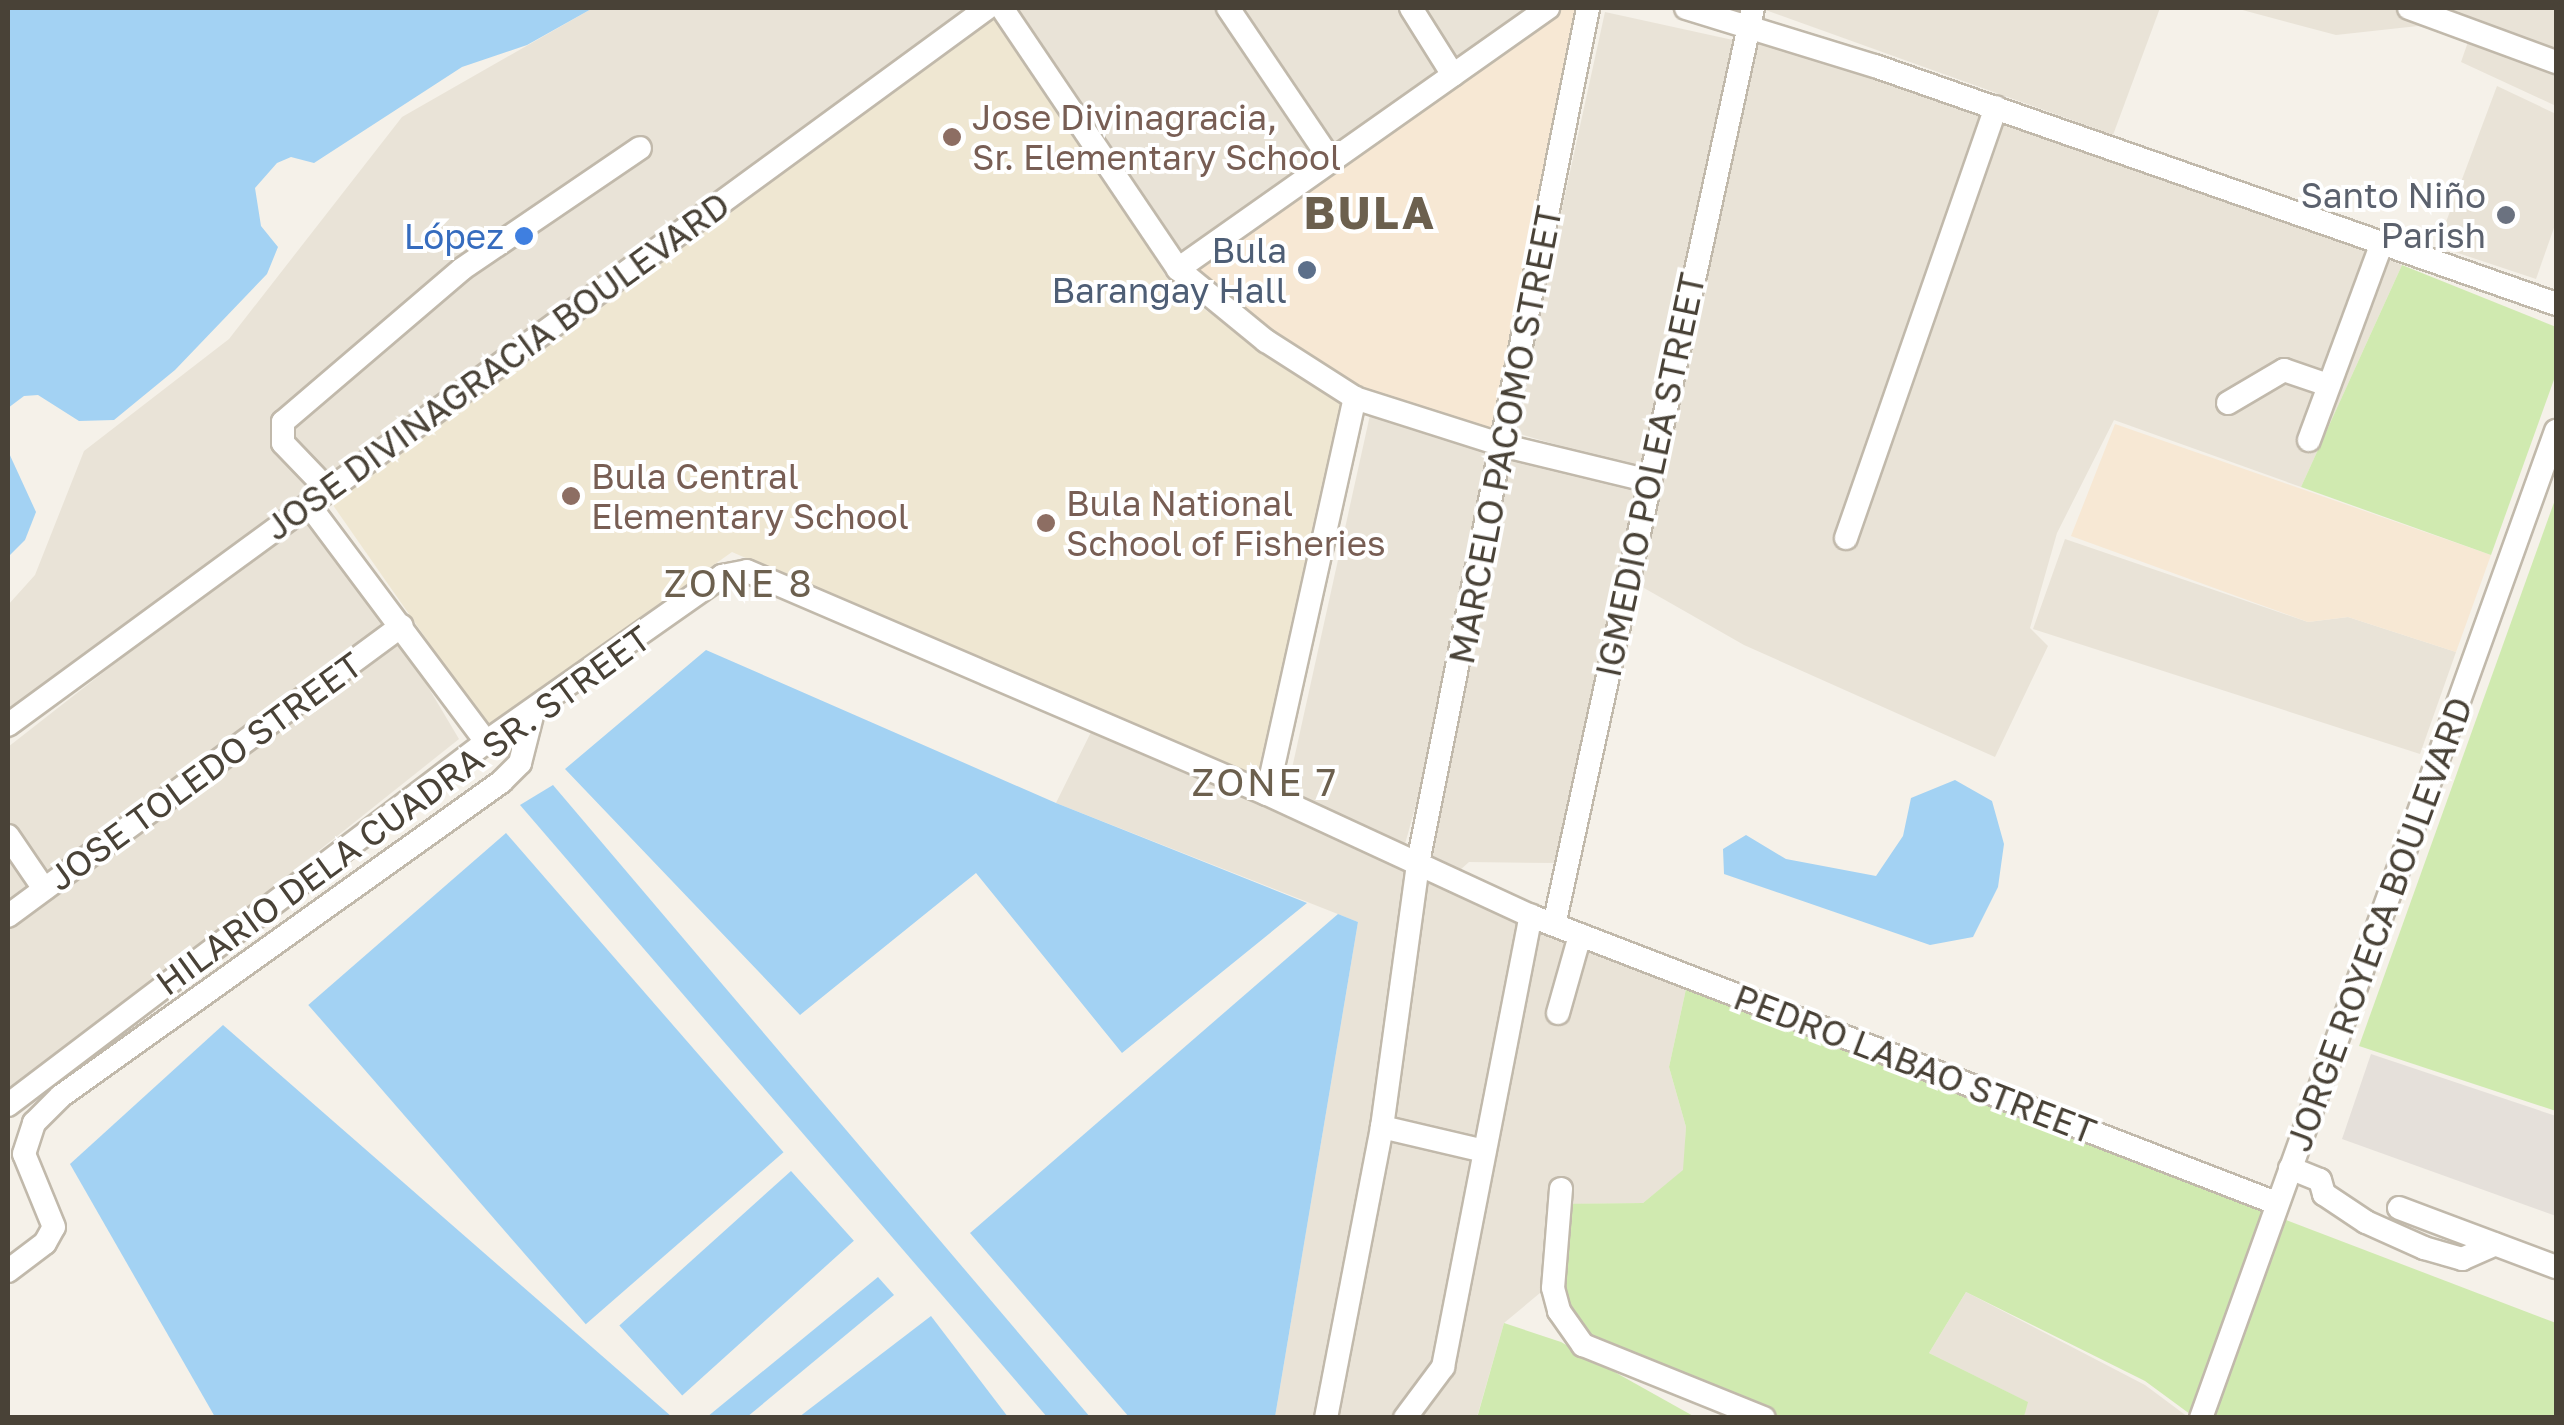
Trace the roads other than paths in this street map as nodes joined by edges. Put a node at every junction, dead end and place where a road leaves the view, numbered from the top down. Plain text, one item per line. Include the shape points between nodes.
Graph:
1 (986, 8) edge
2 (1002, 8) edge
3 (1228, 8) edge
4 (1411, 8) edge
5 (1548, 8) edge
6 (1588, 8) edge
7 (1686, 8) edge
8 (2409, 8) edge
9 (1751, 16) edge
10 (2556, 62) edge
11 (1454, 76) junction
12 (1996, 108) junction
13 (640, 148) dead end
14 (1329, 158) junction
15 (2382, 242) junction
16 (1178, 269) junction
17 (2556, 304) edge
18 (2328, 385) junction
19 (1355, 398) junction
20 (2228, 403) dead end
21 (2556, 431) edge
22 (2309, 440) dead end
23 (1505, 446) junction
24 (1650, 482) junction
25 (328, 490) junction
26 (309, 505) junction
27 (1846, 538) dead end
28 (402, 626) junction
29 (533, 712) junction
30 (8, 725) edge
31 (486, 742) junction
32 (1267, 794) junction
33 (8, 836) edge
34 (1418, 863) junction
35 (44, 889) junction
36 (8, 916) edge
37 (1531, 916) junction
38 (1554, 925) junction
39 (1580, 936) junction
40 (1558, 1013) dead end
41 (8, 1105) edge
42 (1382, 1127) junction
43 (1484, 1151) junction
44 (2290, 1168) junction
45 (1560, 1189) dead end
46 (2276, 1203) junction
47 (2399, 1208) dead end
48 (2494, 1244) junction
49 (2556, 1267) edge
50 (8, 1270) edge
51 (1326, 1418) edge
52 (1405, 1418) edge
53 (1764, 1418) edge
54 (2201, 1418) edge

1 - 25 street, JOSE DIVINAGRACIA BOULEVARD
2 - 16 street
3 - 14 street
4 - 11 street
5 - 11 street
6 - 23 street, MARCELO PACOMO STREET
7 - 9 street
8 - 10 street
9 - 12 street
9 - 24 street, IGMEDIO POLEA STREET
11 - 14 street
12 - 15 street
12 - 27 street
13 - 25 street via 462,269 284,422 283,442
14 - 16 street
15 - 17 street
15 - 18 street
16 - 19 street via 1266,341
18 - 20 street via 2284,370
18 - 22 street
19 - 23 street
19 - 32 street
21 - 44 street, JORGE ROYECA BOULEVARD
23 - 24 street
23 - 34 street, MARCELO PACOMO STREET
24 - 38 street, IGMEDIO POLEA STREET
25 - 26 street, JOSE DIVINAGRACIA BOULEVARD
26 - 28 street
26 - 30 street, JOSE DIVINAGRACIA BOULEVARD
28 - 31 street
28 - 35 street, JOSE TOLEDO STREET
29 - 31 street, HILARIO DELA CUADRA SR. STREET
29 - 32 street, HILARIO DELA CUADRA SR. STREET via 722,576 747,571
29 - 50 street via 520,763 502,782 61,1096 34,1123 24,1154 54,1228 45,1243
31 - 41 street, HILARIO DELA CUADRA SR. STREET
32 - 34 street, HILARIO DELA CUADRA SR. STREET
33 - 35 street
34 - 37 street, HILARIO DELA CUADRA SR. STREET
34 - 42 street, MARCELO PACOMO STREET
35 - 36 street, JOSE TOLEDO STREET
37 - 38 street, PEDRO LABAO STREET
37 - 43 street
38 - 39 street, PEDRO LABAO STREET
39 - 40 street
39 - 46 street, PEDRO LABAO STREET
42 - 43 street
42 - 51 street, MARCELO PACOMO STREET
43 - 52 street via 1444,1367
44 - 46 street, JORGE ROYECA BOULEVARD
44 - 48 street via 2320,1180 2324,1194 2366,1222 2424,1248 2462,1259
45 - 53 street via 1553,1288 1576,1336
46 - 54 street, JORGE ROYECA BOULEVARD
47 - 48 street
48 - 49 street

